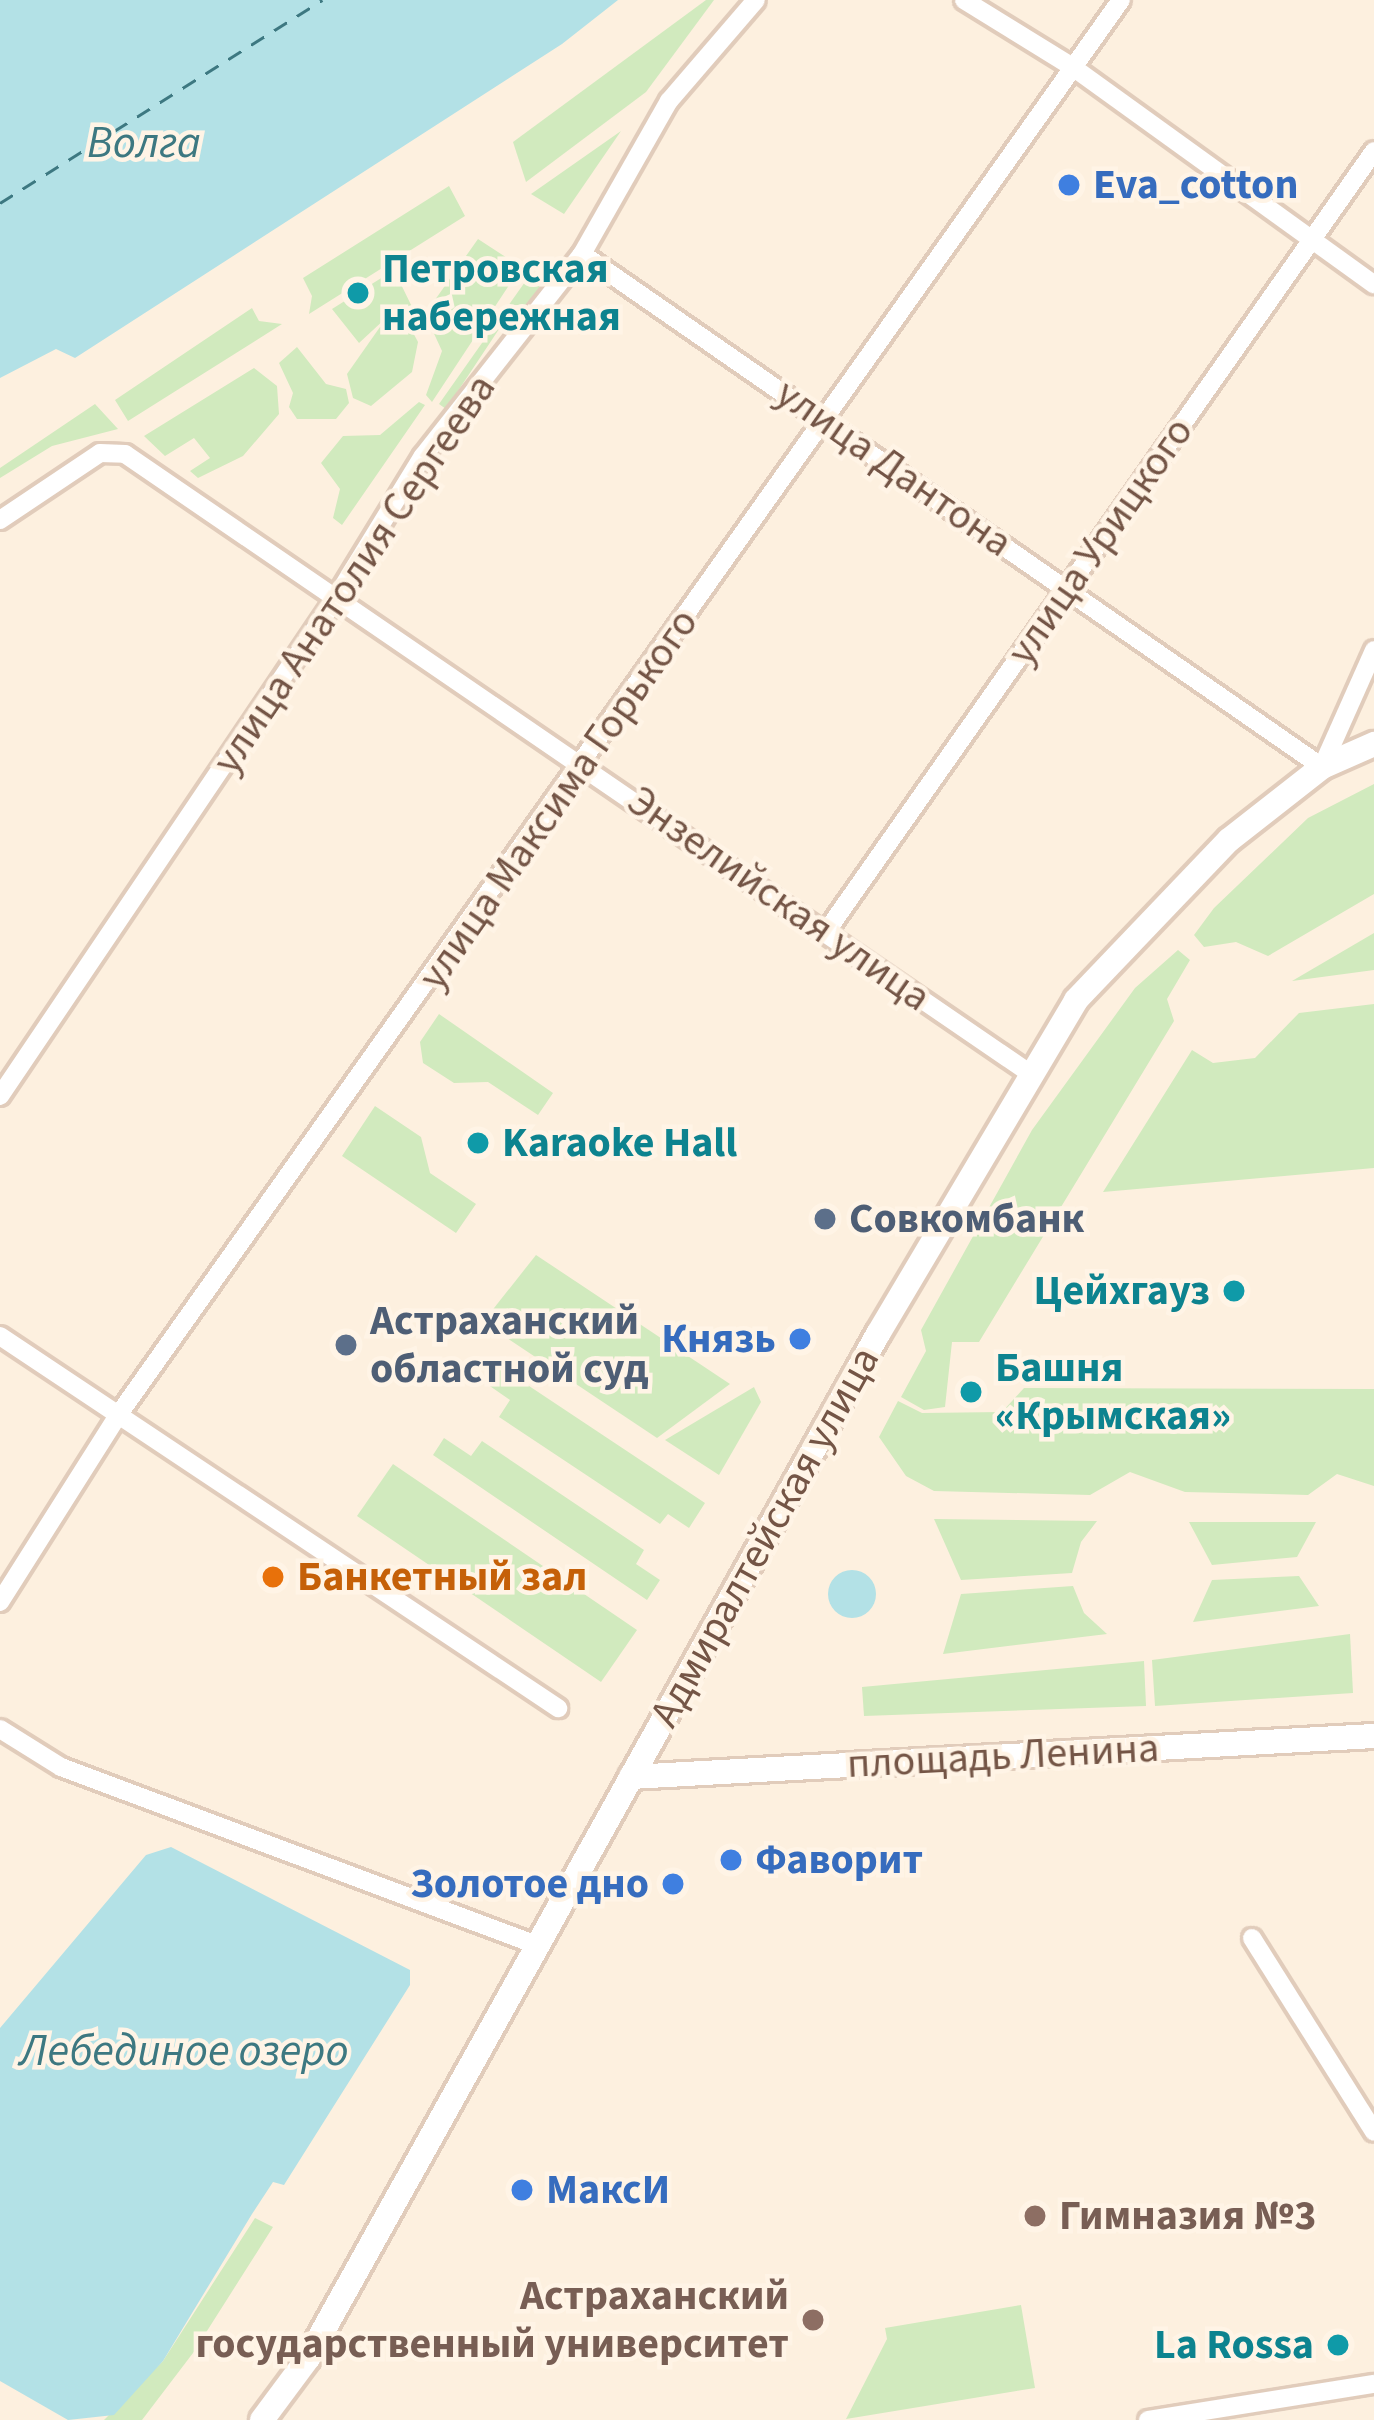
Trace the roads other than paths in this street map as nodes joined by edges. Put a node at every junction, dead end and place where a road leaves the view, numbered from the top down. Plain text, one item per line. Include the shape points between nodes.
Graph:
1 (756, 0) edge
2 (964, 0) edge
3 (1121, 0) edge
4 (1074, 68) junction
5 (1374, 151) edge
6 (1312, 243) junction
7 (582, 254) junction
8 (1374, 284) edge
9 (823, 419) junction
10 (0, 520) edge
11 (1067, 587) junction
12 (334, 601) junction
13 (1374, 650) edge
14 (1374, 731) edge
15 (1366, 748) edge
16 (584, 764) junction
17 (1322, 767) junction
18 (826, 932) junction
19 (1028, 1072) junction
20 (0, 1096) edge
21 (0, 1336) edge
22 (119, 1414) junction
23 (0, 1602) edge
24 (558, 1708) dead end
25 (0, 1729) edge
26 (1374, 1736) edge
27 (631, 1777) junction
28 (1252, 1938) dead end
29 (534, 1944) junction
30 (1374, 2132) edge
31 (1374, 2384) edge
32 (262, 2420) edge
33 (1148, 2420) edge

1 - 7 street, улица Анатолия Сергеева via 669,100
2 - 4 street
3 - 4 street, улица Максима Горького
4 - 6 street
4 - 9 street, улица Максима Горького
5 - 6 street, улица Урицкого
6 - 8 street
6 - 11 street, улица Урицкого
7 - 9 street, улица Дантона
7 - 12 street, улица Анатолия Сергеева via 423,456
9 - 11 street, улица Дантона
9 - 16 street, улица Максима Горького
10 - 12 street, Энзелийская улица via 109,451 125,454
11 - 17 street, улица Дантона
11 - 18 street, улица Урицкого
12 - 16 street, Энзелийская улица
12 - 20 street, улица Анатолия Сергеева
13 - 17 street
14 - 15 street
15 - 17 main road, Адмиралтейская улица
16 - 18 street, Энзелийская улица
16 - 22 street, улица Максима Горького
17 - 19 main road, Адмиралтейская улица via 1143,922
18 - 19 street, Энзелийская улица
19 - 27 main road, Адмиралтейская улица
21 - 22 street
22 - 23 street, улица Максима Горького
22 - 24 street
25 - 29 street via 61,1767
26 - 27 main road, площадь Ленина
27 - 29 main road, Адмиралтейская улица
28 - 30 street
29 - 32 main road, Адмиралтейская улица via 308,2358
31 - 33 street

